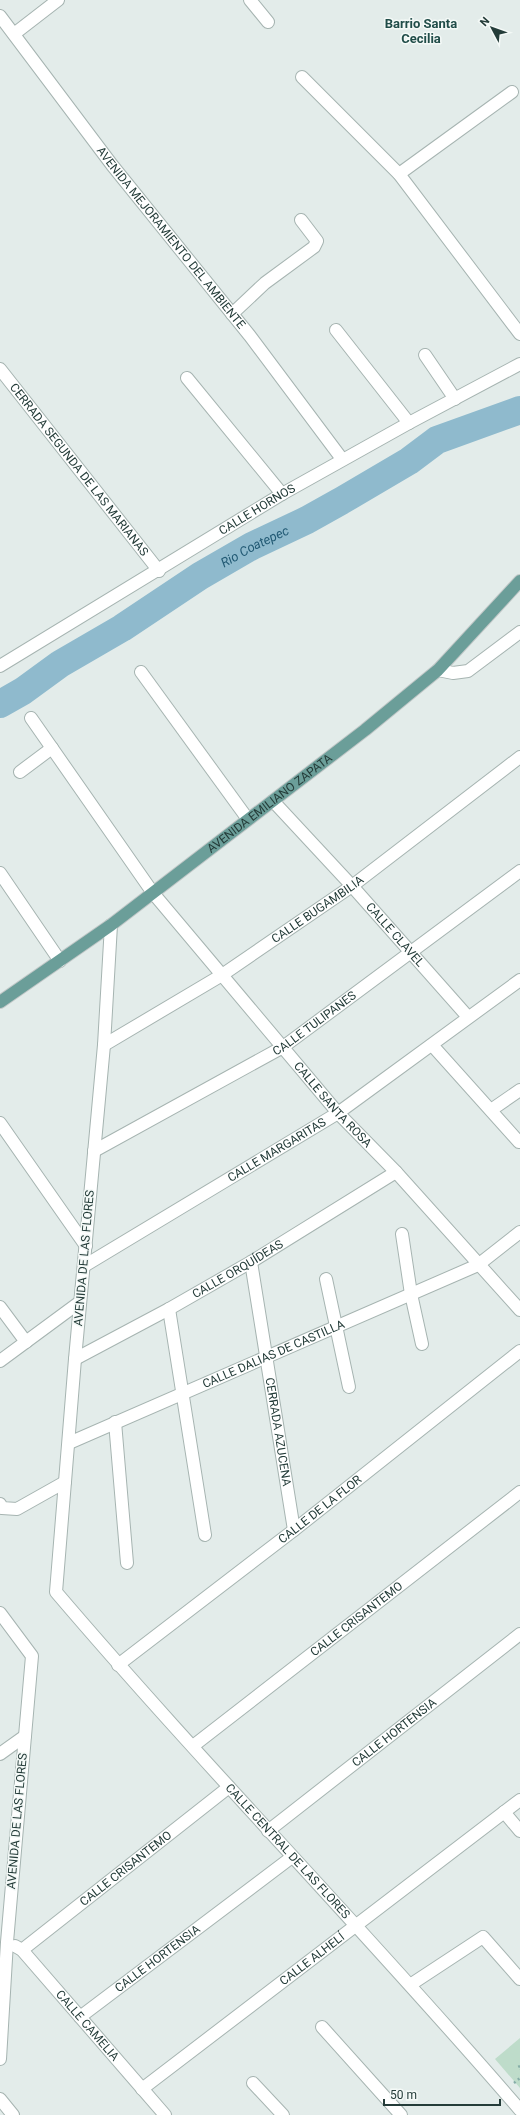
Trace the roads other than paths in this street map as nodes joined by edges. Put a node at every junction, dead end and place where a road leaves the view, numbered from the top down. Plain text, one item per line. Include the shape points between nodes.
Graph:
1 (58, 0) edge
2 (250, 0) edge
3 (0, 16) edge
4 (268, 22) dead end
5 (14, 34) junction
6 (302, 77) dead end
7 (512, 92) dead end
8 (399, 174) junction
9 (301, 220) dead end
10 (232, 314) junction
11 (336, 330) dead end
12 (520, 334) edge
13 (425, 355) dead end
14 (520, 364) edge
15 (0, 369) edge
16 (187, 378) dead end
17 (455, 399) junction
18 (408, 422) junction
19 (342, 459) junction
20 (282, 494) junction
21 (159, 571) junction
22 (520, 582) edge
23 (520, 632) edge
24 (0, 666) edge
25 (438, 670) junction
26 (140, 672) dead end
27 (31, 718) dead end
28 (52, 748) junction
29 (520, 757) edge
30 (20, 772) dead end
31 (273, 801) junction
32 (248, 818) junction
33 (520, 872) edge
34 (0, 873) edge
35 (352, 886) junction
36 (153, 893) junction
37 (111, 925) junction
38 (412, 952) junction
39 (60, 961) junction
40 (222, 975) junction
41 (520, 980) edge
42 (0, 1002) edge
43 (468, 1017) junction
44 (104, 1045) junction
45 (432, 1045) junction
46 (283, 1048) junction
47 (520, 1090) edge
48 (491, 1110) junction
49 (338, 1113) junction
50 (0, 1123) edge
51 (519, 1142) dead end
52 (94, 1151) junction
53 (396, 1172) junction
54 (520, 1232) edge
55 (402, 1234) dead end
56 (86, 1246) junction
57 (251, 1262) junction
58 (478, 1265) junction
59 (84, 1266) junction
60 (326, 1279) dead end
61 (412, 1294) junction
62 (80, 1302) junction
63 (0, 1307) edge
64 (169, 1310) junction
65 (520, 1310) edge
66 (335, 1327) junction
67 (26, 1342) junction
68 (422, 1344) dead end
69 (520, 1351) edge
70 (266, 1357) junction
71 (75, 1359) junction
72 (0, 1361) edge
73 (349, 1387) dead end
74 (182, 1394) junction
75 (115, 1422) junction
76 (69, 1443) junction
77 (65, 1482) junction
78 (520, 1492) edge
79 (0, 1504) edge
80 (294, 1530) junction
81 (205, 1535) dead end
82 (127, 1563) dead end
83 (56, 1592) joint
84 (0, 1613) edge
85 (520, 1634) edge
86 (118, 1665) junction
87 (25, 1736) junction
88 (193, 1746) junction
89 (0, 1754) edge
90 (229, 1787) junction
91 (520, 1800) edge
92 (504, 1812) junction
93 (268, 1831) junction
94 (520, 1831) edge
95 (292, 1856) junction
96 (0, 1911) edge
97 (8, 1923) junction
98 (356, 1926) junction
99 (6, 1942) junction
100 (22, 1950) junction
101 (520, 1979) edge
102 (410, 1985) junction
103 (80, 2017) junction
104 (322, 2027) dead end
105 (0, 2059) edge
106 (253, 2083) dead end
107 (142, 2089) junction
108 (0, 2099) edge
109 (520, 2110) edge
110 (13, 2115) edge
111 (165, 2115) edge
112 (283, 2115) edge
113 (401, 2115) edge

1 - 5 street
2 - 4 street
3 - 5 street, AVENIDA MEJORAMIENTO DEL AMBIENTE
5 - 10 street, AVENIDA MEJORAMIENTO DEL AMBIENTE via 112,165
6 - 8 street
7 - 8 street
8 - 12 street
9 - 10 street via 317,241 314,246 265,283
10 - 19 street, AVENIDA MEJORAMIENTO DEL AMBIENTE
11 - 18 street
13 - 17 street
14 - 17 street, CALLE HORNOS
15 - 21 street, CERRADA SEGUNDA DE LAS MARIANAS
16 - 20 street
17 - 18 street, CALLE HORNOS
18 - 19 street, CALLE HORNOS
19 - 20 street, CALLE HORNOS
20 - 21 street, CALLE HORNOS
21 - 24 street, CALLE HORNOS
22 - 25 main road, AVENIDA EMILIANO ZAPATA
23 - 25 street via 468,671
25 - 31 main road, AVENIDA EMILIANO ZAPATA
26 - 32 street
27 - 28 street, CALLE SANTA ROSA
28 - 30 street
28 - 36 street, CALLE SANTA ROSA
29 - 35 street, CALLE BUGAMBILIA
31 - 32 main road, AVENIDA EMILIANO ZAPATA
31 - 35 street, CALLE CLAVEL
32 - 36 main road, AVENIDA EMILIANO ZAPATA
33 - 38 street, CALLE TULIPANES
34 - 39 street
35 - 38 street, CALLE CLAVEL
35 - 40 street, CALLE BUGAMBILIA
36 - 37 main road, AVENIDA EMILIANO ZAPATA
36 - 40 street, CALLE SANTA ROSA
37 - 39 main road, AVENIDA EMILIANO ZAPATA
37 - 44 street, AVENIDA DE LAS FLORES
38 - 43 street, CALLE CLAVEL
38 - 46 street, CALLE TULIPANES
39 - 42 main road, AVENIDA EMILIANO ZAPATA
40 - 44 street, CALLE BUGAMBILIA
40 - 46 street, CALLE SANTA ROSA
41 - 43 street, CALLE MARGARITAS
43 - 45 street, CALLE MARGARITAS
44 - 52 street, AVENIDA DE LAS FLORES
45 - 48 street
45 - 49 street, CALLE MARGARITAS
46 - 49 street, CALLE SANTA ROSA
46 - 52 street, CALLE TULIPANES
47 - 48 street
48 - 51 street
49 - 53 street, CALLE SANTA ROSA
49 - 59 street, CALLE MARGARITAS
50 - 56 street
52 - 56 street, AVENIDA DE LAS FLORES
53 - 57 street, CALLE ORQUÍDEAS
53 - 58 street, CALLE SANTA ROSA
54 - 58 street, CALLE DALIAS DE CASTILLA
55 - 61 street
56 - 59 street, AVENIDA DE LAS FLORES
57 - 64 street, CALLE ORQUÍDEAS
57 - 70 street, CERRADA AZUCENA
58 - 61 street, CALLE DALIAS DE CASTILLA
58 - 65 street, CALLE SANTA ROSA
59 - 62 street, AVENIDA DE LAS FLORES
60 - 66 street
61 - 66 street, CALLE DALIAS DE CASTILLA
61 - 68 street
62 - 67 street
62 - 71 street, AVENIDA DE LAS FLORES
63 - 67 street
64 - 71 street, CALLE ORQUÍDEAS
64 - 74 street
66 - 70 street, CALLE DALIAS DE CASTILLA
66 - 73 street
67 - 72 street
69 - 80 street, CALLE DE LA FLOR
70 - 74 street, CALLE DALIAS DE CASTILLA
70 - 80 street, CERRADA AZUCENA
71 - 76 street, AVENIDA DE LAS FLORES
74 - 75 street, CALLE DALIAS DE CASTILLA
74 - 81 street
75 - 76 street, CALLE DALIAS DE CASTILLA
75 - 82 street
76 - 77 street, AVENIDA DE LAS FLORES
77 - 79 street via 17,1509 2,1508
77 - 83 street, AVENIDA DE LAS FLORES
78 - 88 street, CALLE CRISANTEMO
80 - 86 street, CALLE DE LA FLOR
83 - 86 street, CALLE CENTRAL DE LAS FLORES
84 - 87 street, AVENIDA DE LAS FLORES via 32,1656
85 - 93 street, CALLE HORTENSIA
86 - 88 street, CALLE CENTRAL DE LAS FLORES
87 - 89 street
87 - 97 street, AVENIDA DE LAS FLORES
88 - 90 street, CALLE CENTRAL DE LAS FLORES
90 - 93 street, CALLE CENTRAL DE LAS FLORES
90 - 100 street, CALLE CRISANTEMO
91 - 92 street, CALLE ALHELÍ
92 - 94 street
92 - 98 street, CALLE ALHELÍ
93 - 95 street, CALLE CENTRAL DE LAS FLORES
95 - 98 street, CALLE CENTRAL DE LAS FLORES
95 - 103 street, CALLE HORTENSIA
96 - 97 street
97 - 99 street, AVENIDA DE LAS FLORES
98 - 102 street, CALLE CENTRAL DE LAS FLORES
98 - 107 street, CALLE ALHELÍ
99 - 100 street, CALLE CAMELIA
99 - 105 street, AVENIDA DE LAS FLORES
100 - 103 street, CALLE CAMELIA
101 - 102 street via 483,1937
102 - 109 street, CALLE CENTRAL DE LAS FLORES
103 - 107 street, CALLE CAMELIA
104 - 113 street
106 - 112 street
107 - 111 street, CALLE CAMELIA
108 - 110 street

